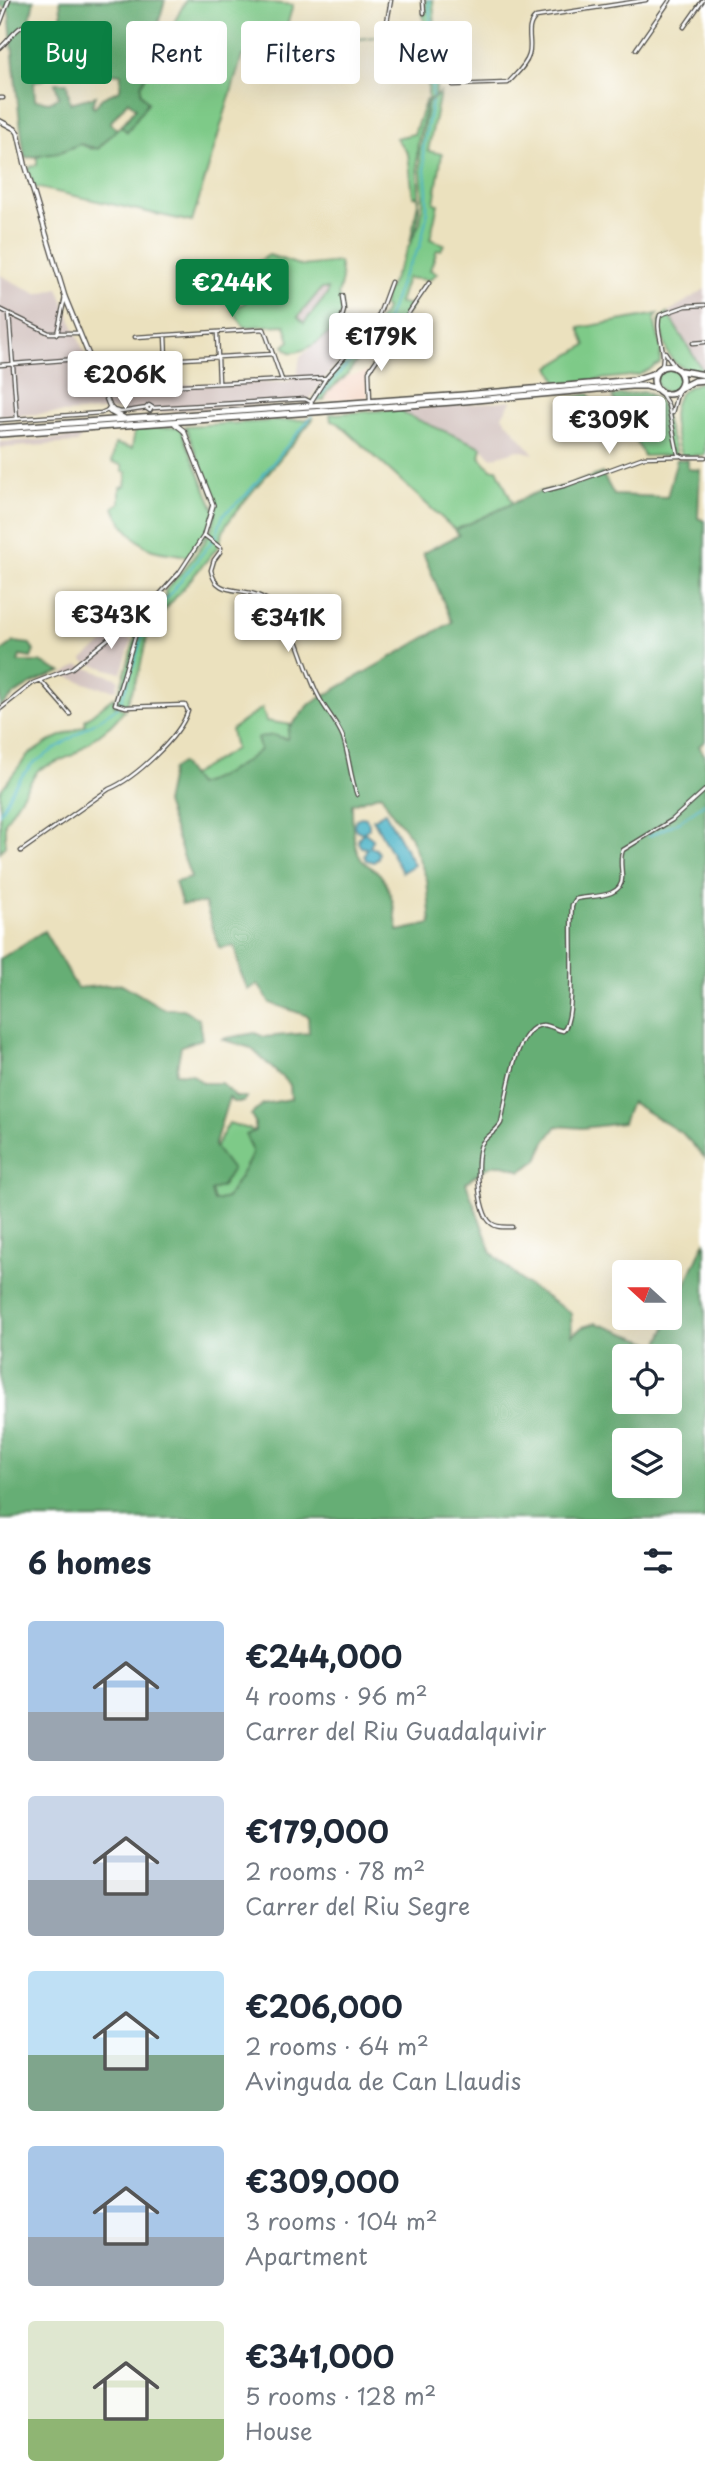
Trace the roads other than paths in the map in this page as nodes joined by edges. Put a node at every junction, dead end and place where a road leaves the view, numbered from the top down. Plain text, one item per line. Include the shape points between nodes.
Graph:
1 (9, 0) edge
2 (391, 0) edge
3 (423, 0) edge
4 (646, 0) edge
5 (670, 0) edge
6 (703, 0) edge
7 (424, 13) dead end
8 (387, 21) edge
9 (0, 24) edge
10 (21, 26) edge
11 (684, 27) dead end
12 (0, 48) edge
13 (636, 49) dead end
14 (453, 85) dead end
15 (0, 121) edge
16 (391, 282) dead end
17 (429, 283) dead end
18 (342, 296) dead end
19 (65, 298) junction
20 (705, 305) edge
21 (2, 311) edge
22 (9, 314) junction
23 (217, 332) junction
24 (79, 333) junction
25 (57, 334) junction
26 (165, 335) junction
27 (135, 337) dead end
28 (693, 342) dead end
29 (705, 342) edge
30 (663, 347) junction
31 (351, 350) junction
32 (274, 354) junction
33 (218, 357) junction
34 (90, 358) junction
35 (166, 360) junction
36 (13, 364) junction
37 (93, 364) junction
38 (0, 365) edge
39 (677, 369) junction
40 (658, 370) junction
41 (705, 377) edge
42 (326, 378) junction
43 (282, 380) junction
44 (219, 382) junction
45 (167, 385) junction
46 (679, 389) junction
47 (102, 390) junction
48 (659, 391) junction
49 (370, 402) junction
50 (213, 405) junction
51 (312, 407) junction
52 (110, 410) junction
53 (221, 413) junction
54 (17, 419) junction
55 (126, 419) junction
56 (0, 420) edge
57 (195, 420) junction
58 (671, 420) junction
59 (102, 421) junction
60 (149, 423) junction
61 (175, 424) joint
62 (0, 431) edge
63 (184, 431) junction
64 (680, 456) junction
65 (705, 457) edge
66 (544, 491) dead end
67 (206, 536) junction
68 (143, 610) junction
69 (41, 681) junction
70 (0, 709) edge
71 (70, 714) dead end
72 (705, 790) edge
73 (357, 794) dead end
74 (21, 851) dead end
75 (512, 1227) dead end

1 - 9 street
2 - 8 street
3 - 7 street
4 - 14 street via 536,16 529,26 527,61 508,83
5 - 13 street
6 - 11 street
10 - 12 street
15 - 19 street via 18,133
16 - 31 street via 377,320
17 - 49 street via 369,371
18 - 31 street via 340,324 348,333
19 - 24 street
19 - 25 street
20 - 30 street via 660,315
21 - 22 street
22 - 25 street
22 - 36 street
23 - 26 street
23 - 32 street via 264,329
23 - 33 street
24 - 25 street
24 - 34 street
26 - 27 street
26 - 35 street
28 - 29 street
30 - 39 street
30 - 40 street via 664,359
31 - 42 street
32 - 33 street
32 - 43 street
33 - 35 street
33 - 44 street
34 - 36 street
34 - 37 street
35 - 37 street
35 - 45 street
36 - 38 street
36 - 54 street
37 - 47 street
39 - 40 main road via 667,366
39 - 41 main road
39 - 46 main road via 683,379
40 - 48 main road via 654,381
40 - 49 main road via 634,380
41 - 46 main road
42 - 43 street
42 - 51 street
43 - 44 street
44 - 45 street
45 - 47 street
46 - 48 main road via 671,394
46 - 58 street
47 - 52 street
48 - 51 main road via 631,386
48 - 58 street
49 - 51 main road
50 - 51 street via 305,399
50 - 52 street
50 - 53 street
51 - 53 main road
51 - 57 main road
52 - 54 street
52 - 55 main road
52 - 59 main road
53 - 55 main road
54 - 56 street
55 - 59 main road
57 - 60 main road
57 - 63 street
58 - 64 street
59 - 62 main road
60 - 61 street
60 - 62 main road
61 - 63 street
63 - 67 street via 214,505
64 - 65 street
64 - 66 street via 644,457
67 - 68 street
67 - 73 street via 220,546 211,570 217,583 229,591 262,597 287,621 317,693 342,735
68 - 69 street via 72,668
68 - 74 street via 115,704 186,705 184,724 158,754 118,786
69 - 70 street via 23,689
69 - 71 street
72 - 75 street via 672,820 623,850 620,888 576,899 572,905 569,1023 563,1031 538,1025 526,1037 516,1052 501,1123 479,1152 485,1214 491,1223

